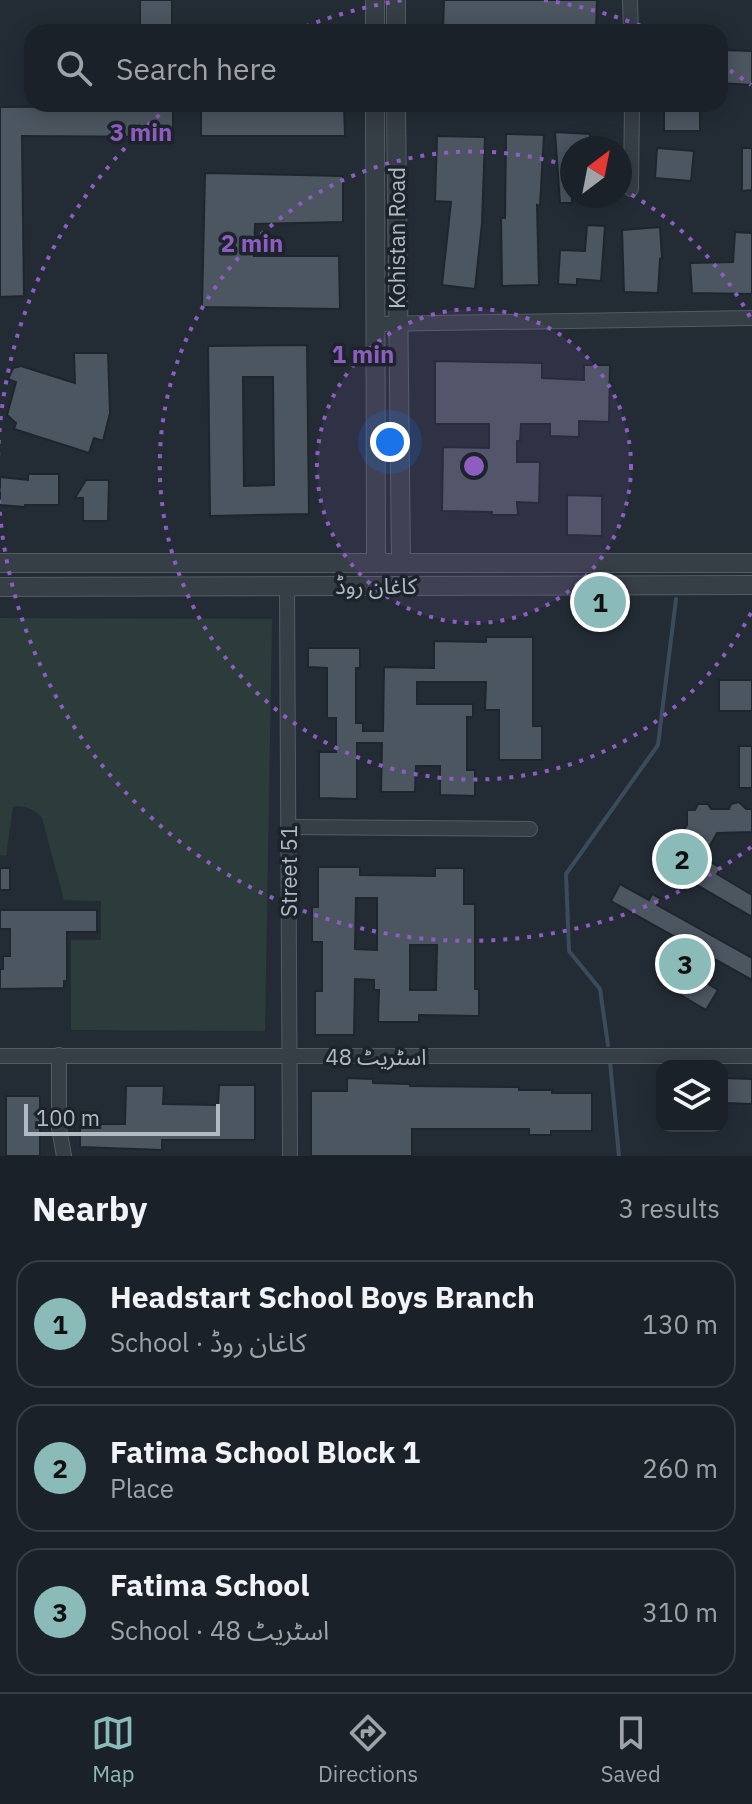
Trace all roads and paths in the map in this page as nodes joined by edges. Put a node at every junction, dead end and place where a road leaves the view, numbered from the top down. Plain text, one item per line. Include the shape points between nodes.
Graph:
1 (375, 0) edge
2 (396, 0) edge
3 (630, 0) edge
4 (375, 24) edge
5 (396, 24) edge
6 (631, 24) edge
7 (375, 112) edge
8 (396, 112) edge
9 (632, 112) edge
10 (632, 136) edge
11 (752, 318) edge
12 (397, 323) junction
13 (375, 324) junction
14 (0, 563) edge
15 (121, 563) junction
16 (376, 563) junction
17 (401, 563) junction
18 (752, 563) edge
19 (752, 585) edge
20 (287, 586) junction
21 (0, 587) edge
22 (121, 587) junction
23 (289, 827) junction
24 (530, 829) dead end
25 (59, 1055) junction
26 (0, 1056) edge
27 (752, 1056) edge
28 (290, 1057) junction
29 (64, 1156) edge
30 (290, 1156) edge

1 - 4 street
2 - 5 street
3 - 6 street
7 - 13 street, Kohistan Road
8 - 12 street, Kohistan Road
9 - 10 street
11 - 12 street
12 - 13 street
12 - 17 street, Kohistan Road
13 - 16 street, Kohistan Road
14 - 15 street, کاغان روڈ
15 - 16 street, کاغان روڈ
15 - 22 street
16 - 17 street, کاغان روڈ
17 - 18 street, کاغان روڈ
19 - 20 street, کاغان روڈ
20 - 22 street, کاغان روڈ
20 - 23 street, Street 51
21 - 22 street, کاغان روڈ
23 - 24 street
23 - 28 street, Street 51
25 - 26 street, اسٹریٹ 48
25 - 28 street, اسٹریٹ 48
25 - 29 street
27 - 28 street, اسٹریٹ 48
28 - 30 street, Street 51

